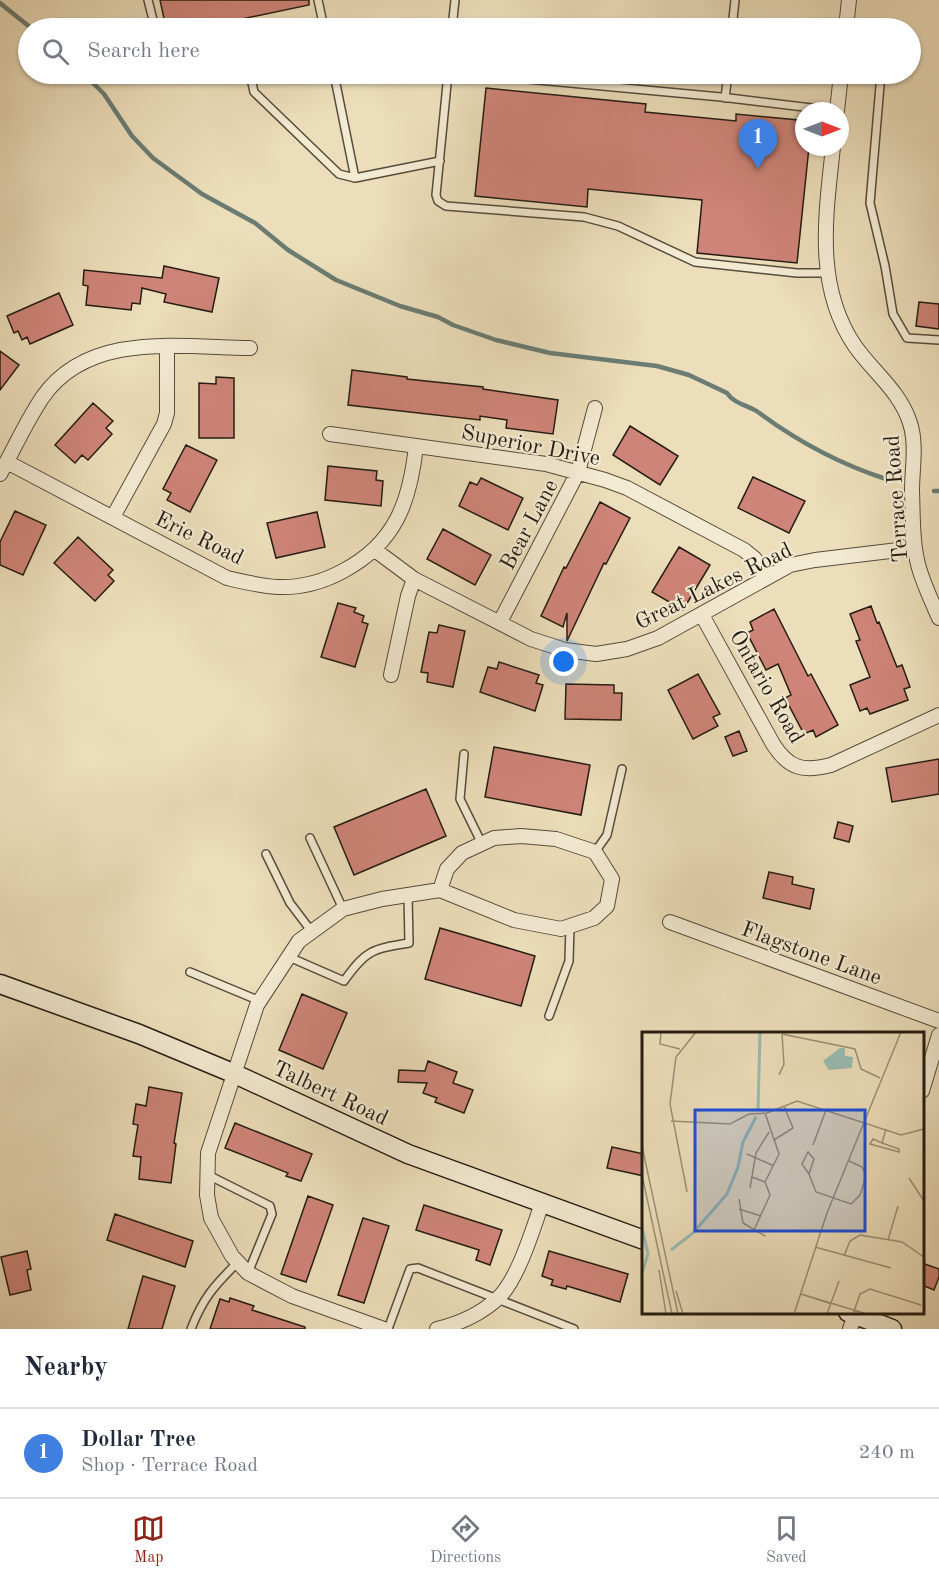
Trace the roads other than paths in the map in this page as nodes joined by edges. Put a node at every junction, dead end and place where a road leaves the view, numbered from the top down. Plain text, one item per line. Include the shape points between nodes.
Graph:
1 (148, 0) edge
2 (318, 0) edge
3 (455, 0) edge
4 (735, 0) edge
5 (849, 0) edge
6 (152, 18) edge
7 (322, 18) edge
8 (453, 18) edge
9 (733, 18) edge
10 (847, 18) edge
11 (252, 84) edge
12 (336, 84) edge
13 (447, 84) edge
14 (579, 84) edge
15 (727, 84) edge
16 (840, 84) edge
17 (880, 84) edge
18 (725, 98) junction
19 (838, 102) edge
20 (795, 106) edge
21 (832, 156) edge
22 (440, 161) junction
23 (355, 178) junction
24 (827, 273) junction
25 (939, 340) edge
26 (167, 347) junction
27 (250, 348) dead end
28 (595, 408) dead end
29 (330, 434) dead end
30 (416, 446) junction
31 (3, 468) edge
32 (578, 472) junction
33 (113, 517) junction
34 (915, 548) junction
35 (375, 550) junction
36 (765, 578) junction
37 (414, 579) junction
38 (702, 615) junction
39 (939, 618) edge
40 (500, 622) junction
41 (391, 675) dead end
42 (939, 715) edge
43 (464, 754) dead end
44 (622, 769) dead end
45 (310, 838) dead end
46 (482, 844) junction
47 (595, 852) junction
48 (266, 854) dead end
49 (440, 890) junction
50 (408, 895) junction
51 (343, 909) junction
52 (670, 922) dead end
53 (570, 926) junction
54 (312, 932) junction
55 (289, 957) junction
56 (190, 972) dead end
57 (0, 984) edge
58 (260, 1001) junction
59 (549, 1016) dead end
60 (939, 1021) edge
61 (939, 1035) edge
62 (235, 1074) junction
63 (924, 1084) edge
64 (206, 1174) junction
65 (542, 1203) junction
66 (642, 1239) edge
67 (237, 1263) junction
68 (248, 1273) junction
69 (497, 1300) junction
70 (852, 1317) edge
71 (381, 1328) edge
72 (191, 1329) edge
73 (437, 1329) edge
74 (574, 1329) edge
75 (892, 1329) edge

1 - 6 lane
2 - 7 lane
3 - 8 lane
4 - 9 lane
5 - 10 street
11 - 23 lane via 254,92 339,174
12 - 23 lane
13 - 22 lane
14 - 18 lane
15 - 18 lane
16 - 19 street
17 - 25 lane via 870,203 892,314 907,338
18 - 20 lane
21 - 24 street, Terrace Road via 825,228
22 - 23 lane
22 - 24 lane via 436,195 446,206 584,217 618,226 694,262
24 - 34 street, Terrace Road via 840,318 855,346 898,397 911,423
26 - 27 street
26 - 31 street via 118,350 88,359 62,375 42,398
26 - 33 street via 164,424
28 - 32 street, Bear Lane
29 - 30 street, Superior Drive
30 - 32 street, Superior Drive
30 - 35 street, Erie Road via 404,503
31 - 33 street, Erie Road
32 - 36 street, Superior Drive via 627,488 744,550 755,559
32 - 40 street, Bear Lane
33 - 35 street, Erie Road via 227,578 257,585 307,585 331,577
34 - 36 street, Great Lakes Road via 815,560 790,565
34 - 39 street, Terrace Road
35 - 37 street, Great Lakes Road
36 - 38 street, Great Lakes Road
37 - 40 street, Great Lakes Road
37 - 41 street
38 - 40 street, Great Lakes Road via 657,638 627,649 596,654 565,650 531,639
38 - 42 street, Ontario Road via 773,744 796,767 812,770 831,765
43 - 46 lane via 460,799
44 - 47 lane via 607,835
45 - 51 lane
46 - 47 street via 494,838 521,836 556,839
46 - 49 street via 462,853 447,869
47 - 53 street via 612,879 607,906 594,918
48 - 54 lane via 290,903
49 - 50 street
49 - 53 street via 514,920 561,929
50 - 51 street
50 - 55 lane via 409,944 377,948 358,961 344,981
51 - 54 street
52 - 60 street, Flagstone Lane
53 - 59 lane via 569,961
54 - 55 street via 299,941
55 - 58 street
56 - 58 lane
57 - 62 street, Talbert Road
58 - 62 street
61 - 63 street
62 - 64 street via 208,1153
62 - 65 street, Talbert Road via 408,1154
64 - 67 street via 211,1218
64 - 68 lane via 270,1206 272,1214
65 - 66 street, Talbert Road
65 - 69 street via 518,1264
67 - 68 street
67 - 72 lane via 207,1294
68 - 71 street via 278,1291
69 - 71 lane via 418,1268 410,1269
69 - 73 street via 453,1325
69 - 74 lane
70 - 75 street

